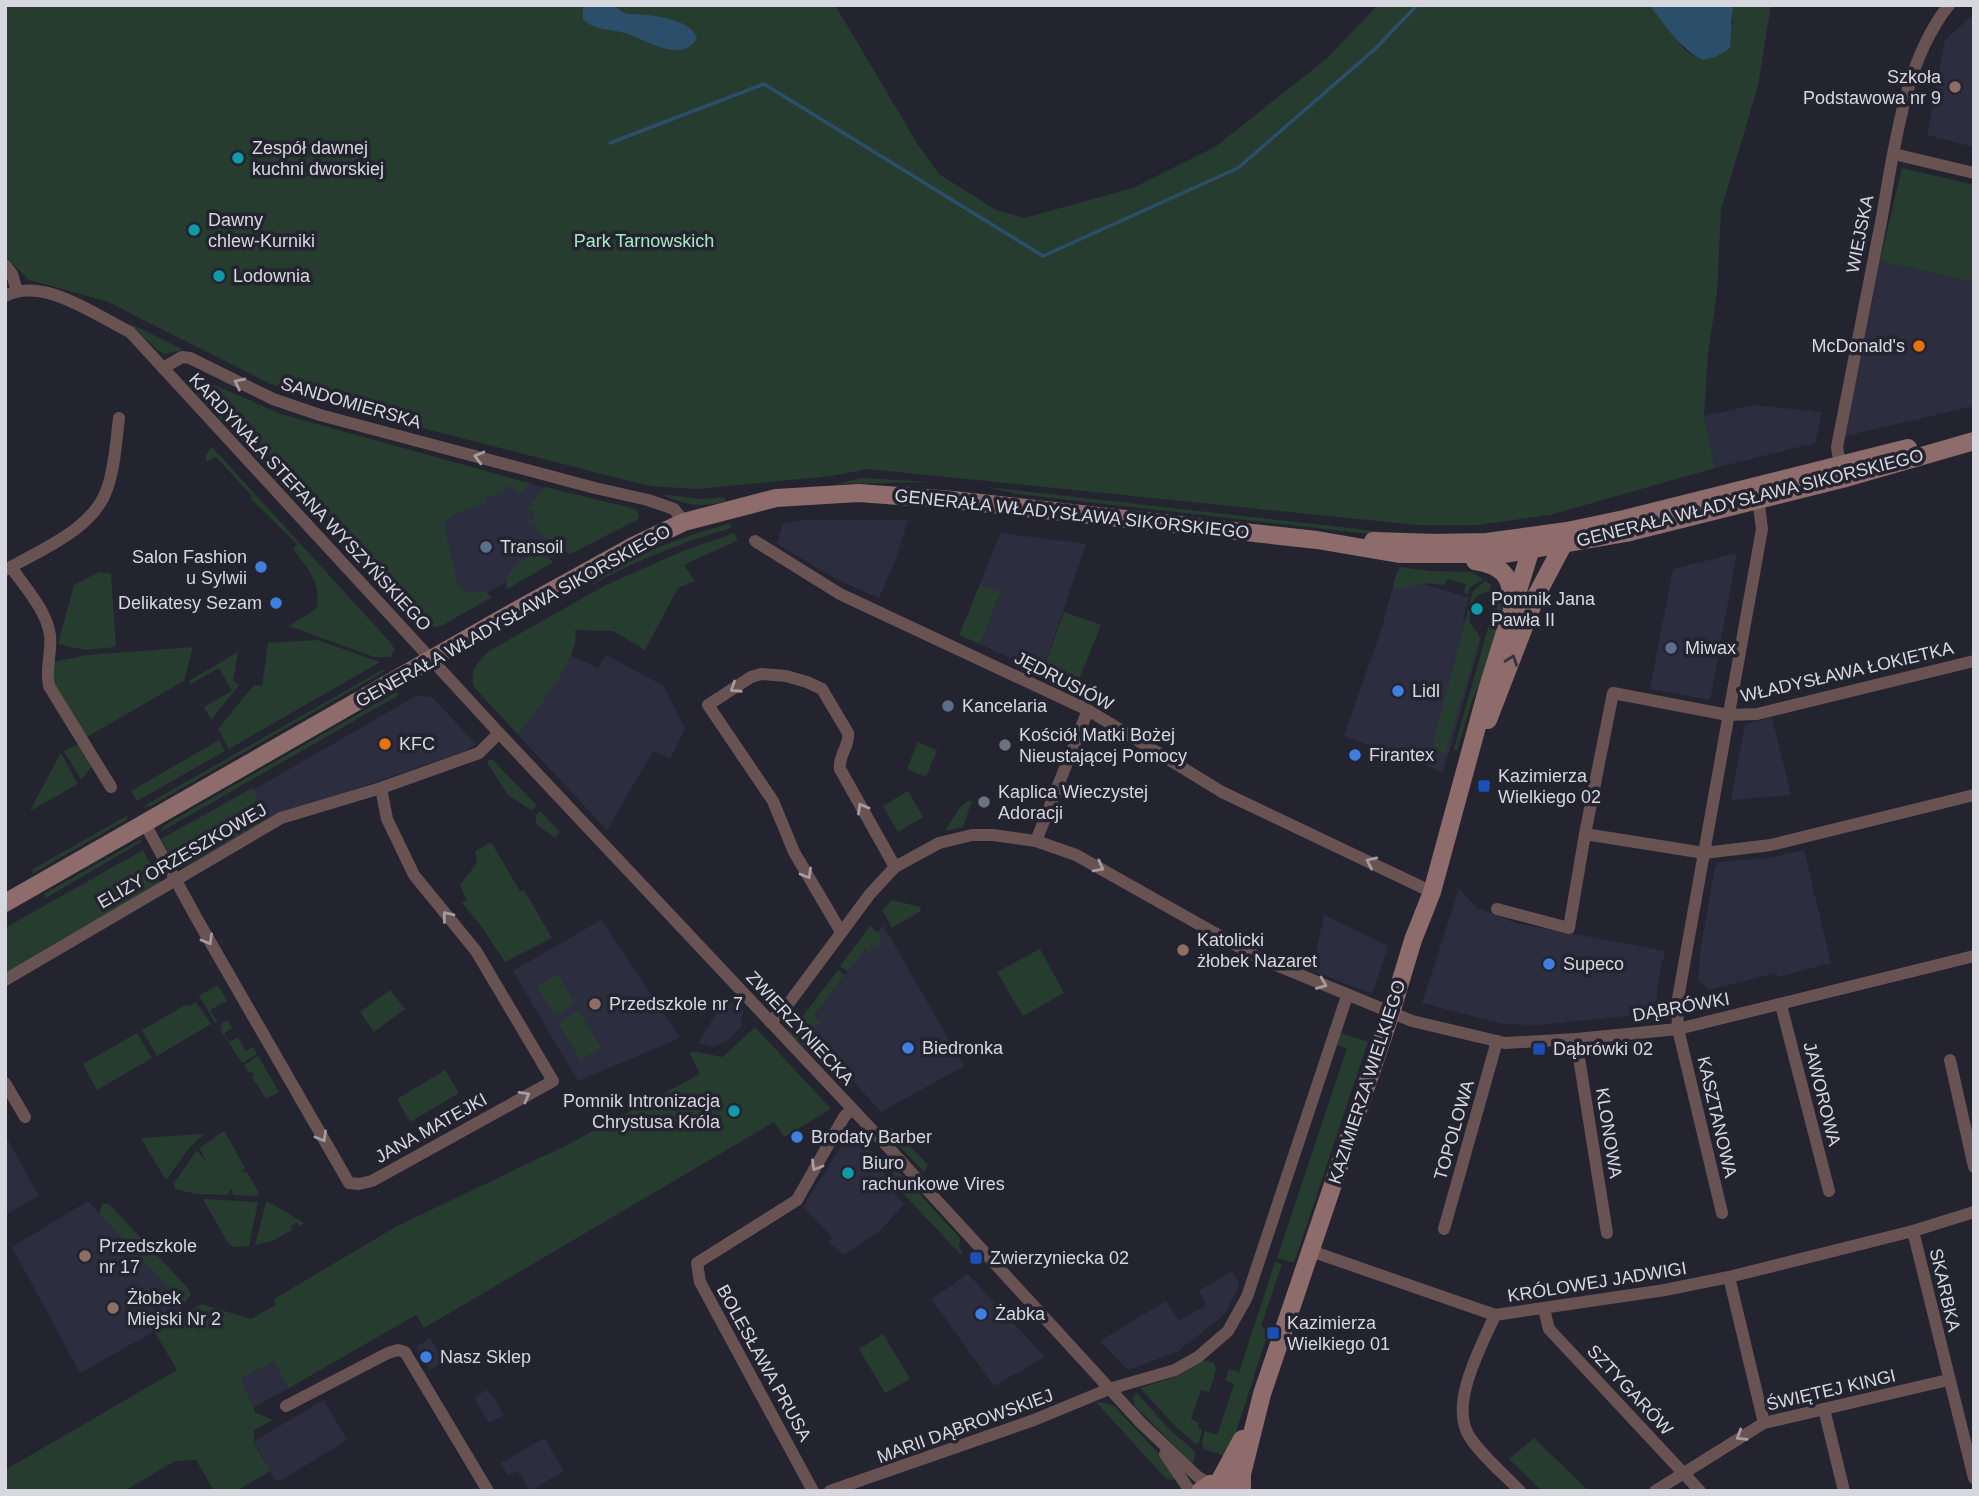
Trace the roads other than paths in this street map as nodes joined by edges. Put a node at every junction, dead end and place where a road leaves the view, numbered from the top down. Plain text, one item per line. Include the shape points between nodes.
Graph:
1 (1949, 5) edge
2 (1894, 155) junction
3 (1974, 173) edge
4 (5, 265) edge
5 (11, 294) edge
6 (163, 368) junction
7 (119, 418) dead end
8 (1974, 432) edge
9 (1974, 440) edge
10 (1841, 471) junction
11 (1758, 498) junction
12 (684, 522) junction
13 (1317, 540) junction
14 (755, 541) dead end
15 (1535, 544) junction
16 (1563, 545) junction
17 (1433, 556) junction
18 (8, 569) edge
19 (1536, 596) junction
20 (1510, 615) junction
21 (431, 659) junction
22 (1974, 661) edge
23 (1088, 710) junction
24 (1728, 715) junction
25 (499, 733) junction
26 (1467, 769) junction
27 (111, 787) dead end
28 (381, 788) junction
29 (1974, 795) edge
30 (145, 824) junction
31 (1586, 834) junction
32 (1036, 841) junction
33 (1704, 853) junction
34 (895, 867) junction
35 (175, 880) junction
36 (1432, 892) junction
37 (5, 903) edge
38 (1497, 909) dead end
39 (841, 932) junction
40 (1974, 956) edge
41 (5, 980) edge
42 (1347, 996) junction
43 (1782, 1005) junction
44 (1391, 1013) junction
45 (770, 1022) junction
46 (1678, 1029) junction
47 (1576, 1039) junction
48 (1497, 1041) junction
49 (1950, 1060) dead end
50 (5, 1083) edge
51 (852, 1109) junction
52 (25, 1117) dead end
53 (1974, 1167) edge
54 (1829, 1191) dead end
55 (1974, 1212) edge
56 (1723, 1213) dead end
57 (1444, 1229) dead end
58 (1913, 1231) junction
59 (1607, 1233) dead end
60 (1311, 1251) junction
61 (1729, 1277) junction
62 (1544, 1309) junction
63 (1494, 1315) junction
64 (1948, 1380) junction
65 (1109, 1389) junction
66 (1262, 1394) junction
67 (286, 1406) dead end
68 (1824, 1409) junction
69 (1141, 1423) junction
70 (1764, 1423) junction
71 (1683, 1473) junction
72 (1974, 1478) edge
73 (1210, 1485) edge
74 (488, 1491) edge
75 (813, 1491) edge
76 (830, 1491) edge
77 (1190, 1491) edge
78 (1242, 1491) edge
79 (1520, 1491) edge
80 (1655, 1491) edge
81 (1700, 1491) edge
82 (1844, 1491) edge

1 - 2 street, WIEJSKA via 1924,45 1910,82
2 - 3 street
2 - 10 street, WIEJSKA via 1838,447
4 - 5 street via 12,274
5 - 6 street via 30,289 61,297 130,332
12 -> 6 street, SANDOMIERSKA via 669,506 320,415 273,399 190,358 182,357
6 - 21 street, KARDYNAŁA STEFANA WYSZYŃSKIEGO
7 - 18 street via 108,487 98,508 80,525
8 - 10 street, GENERAŁA WŁADYSŁAWA SIKORSKIEGO
9 - 10 street, GENERAŁA WŁADYSŁAWA SIKORSKIEGO
10 - 11 street, GENERAŁA WŁADYSŁAWA SIKORSKIEGO
10 - 15 street, GENERAŁA WŁADYSŁAWA SIKORSKIEGO via 1624,519
11 - 16 street, GENERAŁA WŁADYSŁAWA SIKORSKIEGO
11 - 24 street, KASZTANOWA via 1762,529
12 - 13 street, GENERAŁA WŁADYSŁAWA SIKORSKIEGO via 776,498 859,493 1032,507
12 - 21 street, GENERAŁA WŁADYSŁAWA SIKORSKIEGO
13 - 15 street, GENERAŁA WŁADYSŁAWA SIKORSKIEGO
13 - 17 street, GENERAŁA WŁADYSŁAWA SIKORSKIEGO
14 - 23 street, JĘDRUSIÓW via 841,594
15 - 16 street, GENERAŁA WŁADYSŁAWA SIKORSKIEGO
15 - 17 street, GENERAŁA WŁADYSŁAWA SIKORSKIEGO via 1505,554
15 - 19 street via 1542,557
15 - 20 street, KAZIMIERZA WIELKIEGO
16 - 19 street, KAZIMIERZA WIELKIEGO
17 - 20 street, KAZIMIERZA WIELKIEGO via 1492,564 1511,586
18 - 27 street via 41,612 50,633 49,686
26 -> 19 street, KAZIMIERZA WIELKIEGO
20 - 26 street, KAZIMIERZA WIELKIEGO
21 - 25 street, ZWIERZYNIECKA
21 - 30 street, GENERAŁA WŁADYSŁAWA SIKORSKIEGO
22 - 24 street, WŁADYSŁAWA ŁOKIETKA via 1757,714
23 - 32 street
36 -> 23 street, JĘDRUSIÓW via 1222,792
24 - 31 street, WŁADYSŁAWA ŁOKIETKA via 1613,693
24 - 33 street, KASZTANOWA
25 - 28 street, ELIZY ORZESZKOWEJ via 479,753
25 - 45 street, ZWIERZYNIECKA
26 - 36 street, KAZIMIERZA WIELKIEGO
28 - 35 street, ELIZY ORZESZKOWEJ via 281,818
35 -> 28 street, JANA MATEJKI via 349,1183 372,1181 553,1081 476,951 414,875 387,819
29 - 33 street via 1771,845
30 - 35 street, JANA MATEJKI
30 - 37 street, GENERAŁA WŁADYSŁAWA SIKORSKIEGO
31 - 33 street
31 - 38 street via 1569,928
32 - 34 street, DĄBRÓWKI via 993,835 959,837
32 -> 42 street, DĄBRÓWKI via 1076,855 1259,958
33 - 46 street, KASZTANOWA via 1678,991
34 - 39 street, DĄBRÓWKI
34 -> 39 street via 840,769 848,733 822,689 807,681 761,674 708,705 773,801 794,852
35 - 41 street, ELIZY ORZESZKOWEJ
36 - 44 street, KAZIMIERZA WIELKIEGO
39 - 45 street, DĄBRÓWKI
40 - 43 street, DĄBRÓWKI
42 - 44 street, DĄBRÓWKI
42 - 65 street, MARII DĄBROWSKIEJ via 1247,1297 1228,1331 1175,1370
43 - 46 street, DĄBRÓWKI
43 - 54 street, JAWOROWA
44 - 48 street, DĄBRÓWKI
44 - 60 street, KAZIMIERZA WIELKIEGO
45 - 51 street, ZWIERZYNIECKA
46 - 47 street, DĄBRÓWKI
46 - 56 street, KASZTANOWA
47 - 48 street, DĄBRÓWKI
47 - 59 street, KLONOWA
48 - 57 street, TOPOLOWA
49 - 53 street
50 - 52 street
51 - 65 street, ZWIERZYNIECKA
51 -> 75 street, BOLESŁAWA PRUSA via 797,1200 697,1263 698,1278
55 - 58 street, KRÓLOWEJ JADWIGI
58 - 61 street, KRÓLOWEJ JADWIGI
58 - 64 street, SKARBKA
60 - 63 street, KRÓLOWEJ JADWIGI
60 - 66 street, KAZIMIERZA WIELKIEGO
61 - 62 street, KRÓLOWEJ JADWIGI
61 - 70 street
62 - 63 street, KRÓLOWEJ JADWIGI
62 - 71 street, SZTYGARÓW via 1549,1328
63 - 79 street via 1466,1384 1463,1419 1471,1439
64 - 68 street, ŚWIĘTEJ KINGI
64 - 72 street, SKARBKA
65 - 69 street, ZWIERZYNIECKA
65 - 76 street, MARII DĄBROWSKIEJ
66 - 73 street via 1233,1458
66 - 78 street
67 - 74 street via 388,1353 405,1352
68 - 70 street, ŚWIĘTEJ KINGI
68 - 82 street
69 - 73 street, ZWIERZYNIECKA
69 - 77 street, ZWIERZYNIECKA
70 -> 71 street, ŚWIĘTEJ KINGI
71 - 80 street, ŚWIĘTEJ KINGI
71 - 81 street, SZTYGARÓW
73 - 78 street via 1231,1483

